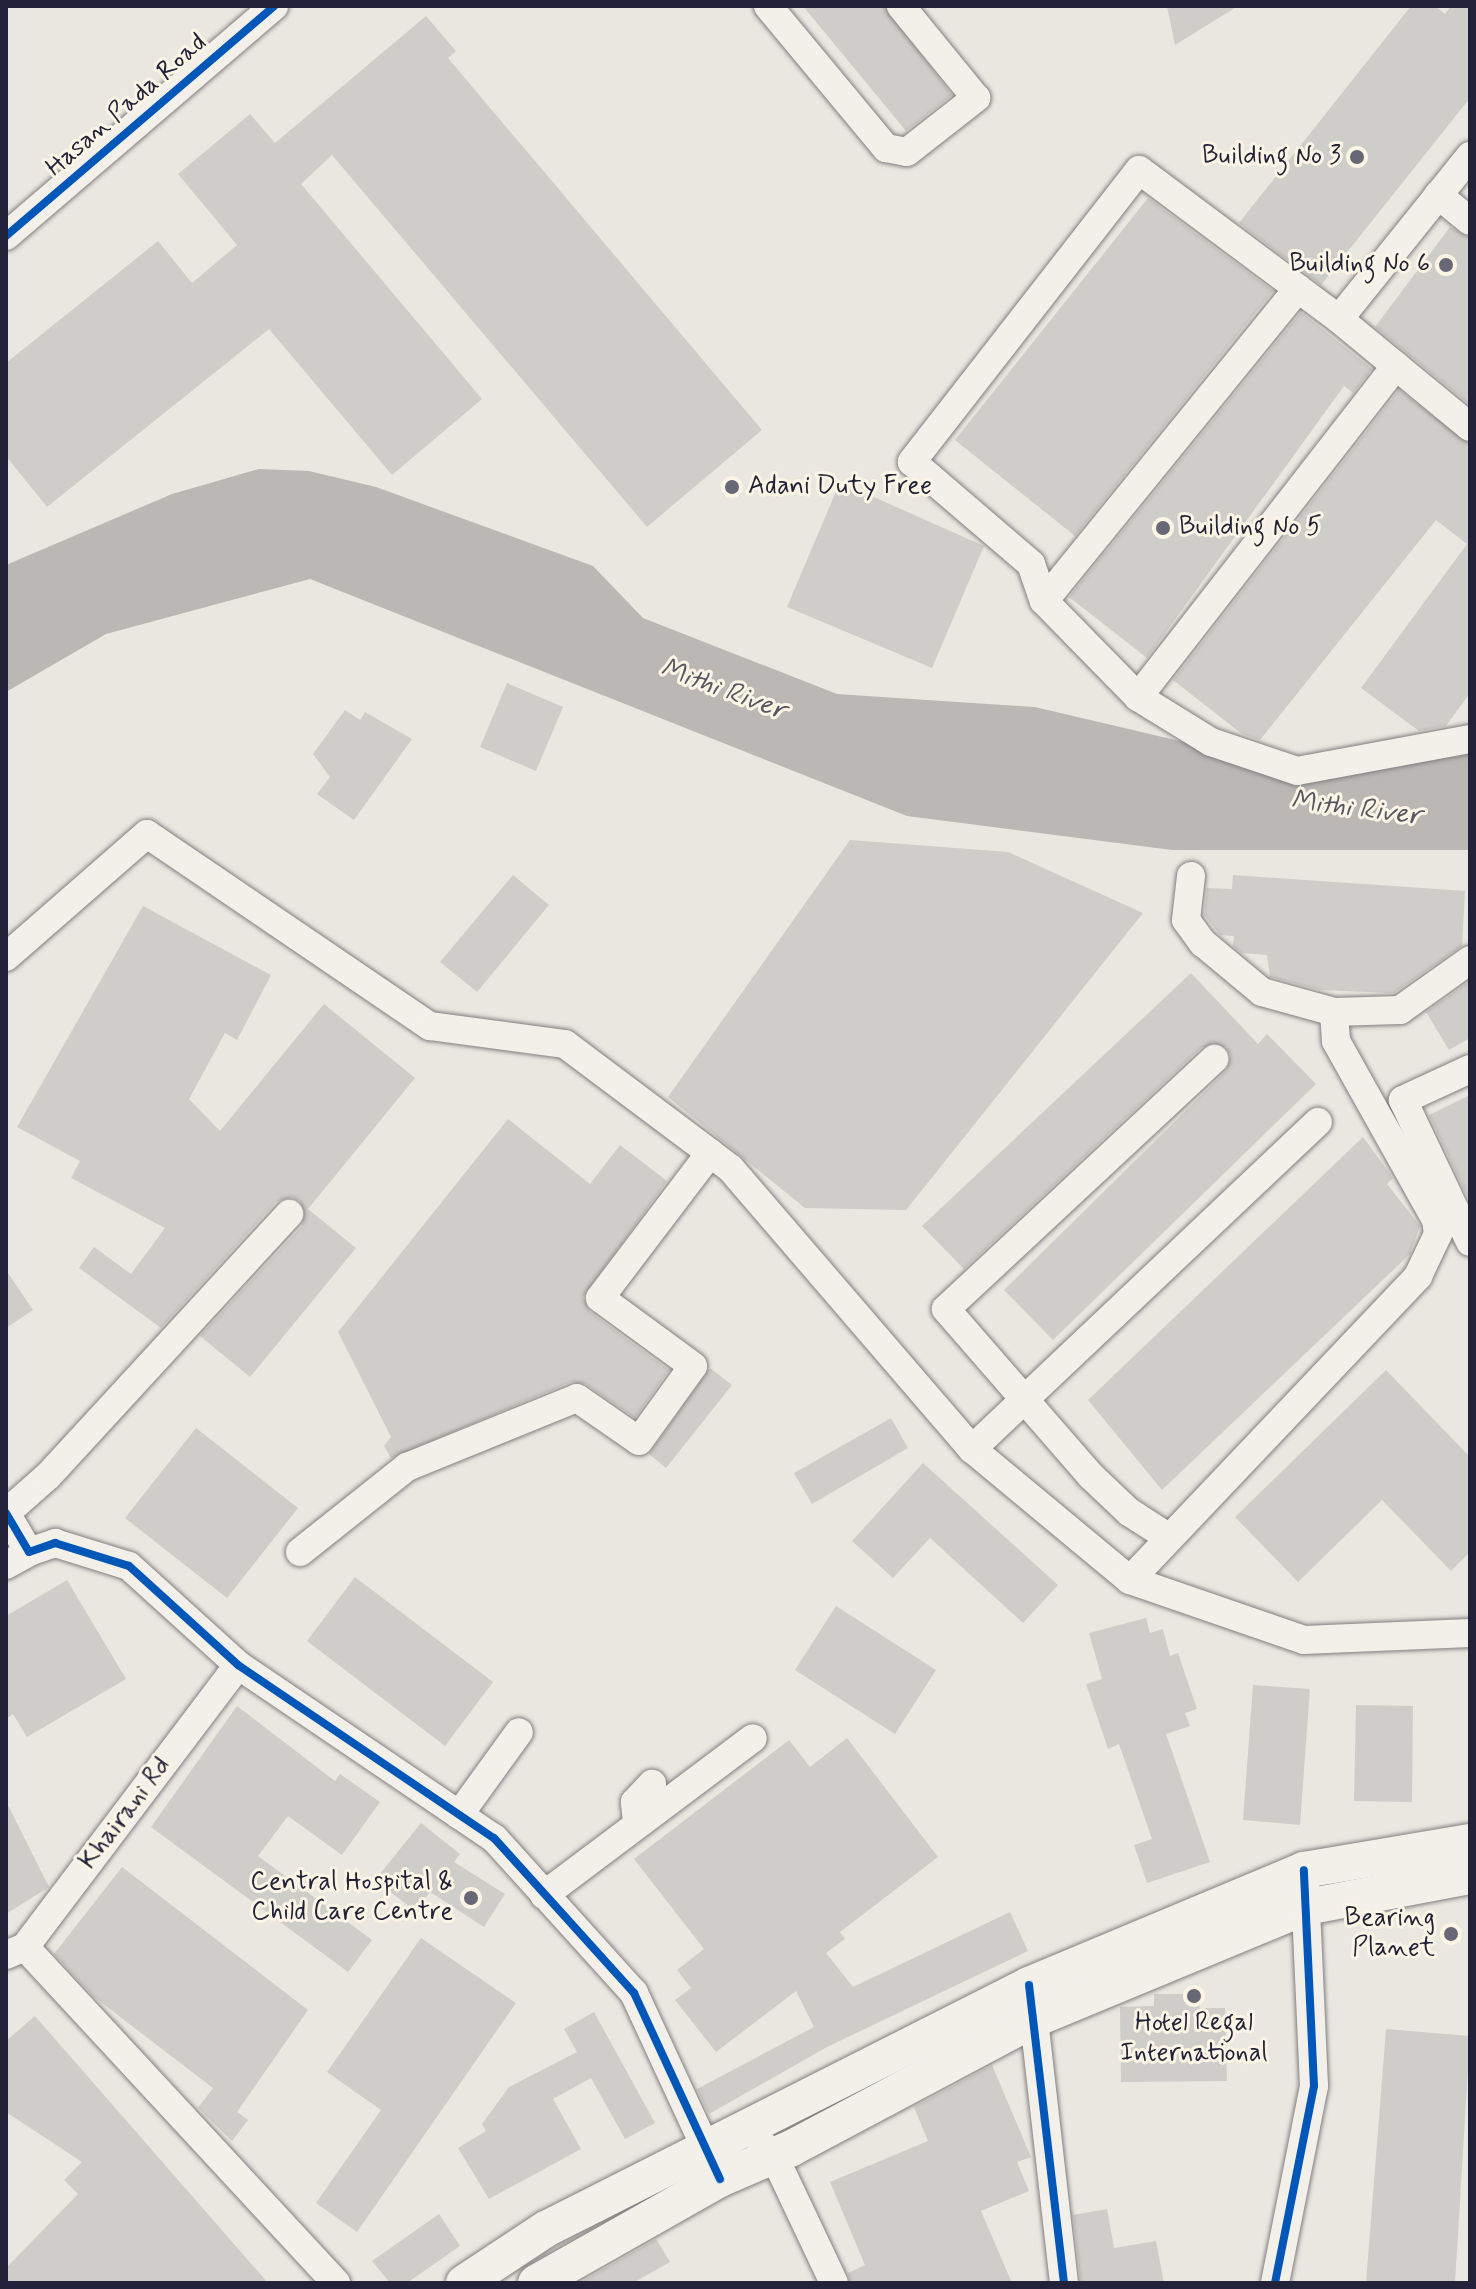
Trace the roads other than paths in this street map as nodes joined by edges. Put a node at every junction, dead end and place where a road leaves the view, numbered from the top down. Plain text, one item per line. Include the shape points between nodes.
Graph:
1 (274, 6) edge
2 (768, 6) edge
3 (901, 6) edge
4 (1470, 156) edge
5 (1438, 195) junction
6 (1470, 221) edge
7 (6, 236) edge
8 (1298, 288) junction
9 (1343, 314) junction
10 (1396, 366) junction
11 (1470, 427) edge
12 (1044, 601) junction
13 (1138, 697) junction
14 (1470, 739) edge
15 (1191, 876) dead end
16 (6, 957) edge
17 (1470, 960) edge
18 (1334, 1012) junction
19 (1214, 1059) dead end
20 (1470, 1069) edge
21 (1318, 1122) dead end
22 (710, 1153) junction
23 (289, 1214) dead end
24 (1470, 1242) edge
25 (1024, 1395) junction
26 (972, 1449) junction
27 (6, 1513) edge
28 (1168, 1537) junction
29 (300, 1552) dead end
30 (18, 1558) edge
31 (1130, 1580) junction
32 (1470, 1633) edge
33 (238, 1665) junction
34 (519, 1732) dead end
35 (753, 1738) dead end
36 (652, 1784) dead end
37 (459, 1815) junction
38 (637, 1822) junction
39 (1470, 1842) edge
40 (1304, 1870) junction
41 (1470, 1876) edge
42 (544, 1895) junction
43 (1306, 1907) junction
44 (16, 1951) edge
45 (1032, 2002) junction
46 (747, 2130) junction
47 (783, 2152) junction
48 (714, 2164) junction
49 (336, 2283) edge
50 (464, 2283) edge
51 (536, 2283) edge
52 (834, 2283) edge
53 (1064, 2283) edge
54 (1275, 2283) edge

1 - 7 street, Hasan Pada Road
2 - 3 street via 886,148 907,152 976,98
4 - 5 street
5 - 6 street
5 - 9 street
8 - 9 street
8 - 12 street
8 - 12 street via 1139,170 912,462 1031,564
9 - 10 street
10 - 11 street
10 - 13 street
12 - 13 street
13 - 14 street via 1211,742 1297,771
15 - 18 street via 1186,920 1203,943 1262,992
16 - 22 street via 147,834 430,1026 565,1044
17 - 18 street via 1400,1010
18 - 28 street via 1336,1041 1436,1220 1438,1234 1418,1276 1378,1323
19 - 25 street via 946,1309
20 - 24 street via 1403,1100
21 - 25 street
22 - 26 street via 731,1169
22 - 29 street via 600,1298 693,1366 639,1441 577,1398 407,1467
23 - 27 street via 49,1475
25 - 26 street
25 - 28 street via 1091,1476 1129,1512
26 - 31 street
27 - 30 street
28 - 31 street
30 - 33 street via 55,1543 129,1566
31 - 32 street via 1304,1640
33 - 37 street
33 - 44 street, Khairani Rd
34 - 37 street
35 - 38 street
36 - 38 street via 635,1802
37 - 42 street via 494,1838
38 - 42 street
39 - 40 main road
40 - 43 street
40 - 45 main road
41 - 43 main road
42 - 48 street via 634,1993
43 - 45 main road
43 - 54 street via 1314,2086
44 - 49 street
45 - 46 main road
45 - 47 main road
45 - 53 street
46 - 47 street
46 - 48 main road
47 - 48 main road
47 - 52 street
48 - 50 main road via 546,2229
48 - 51 main road

